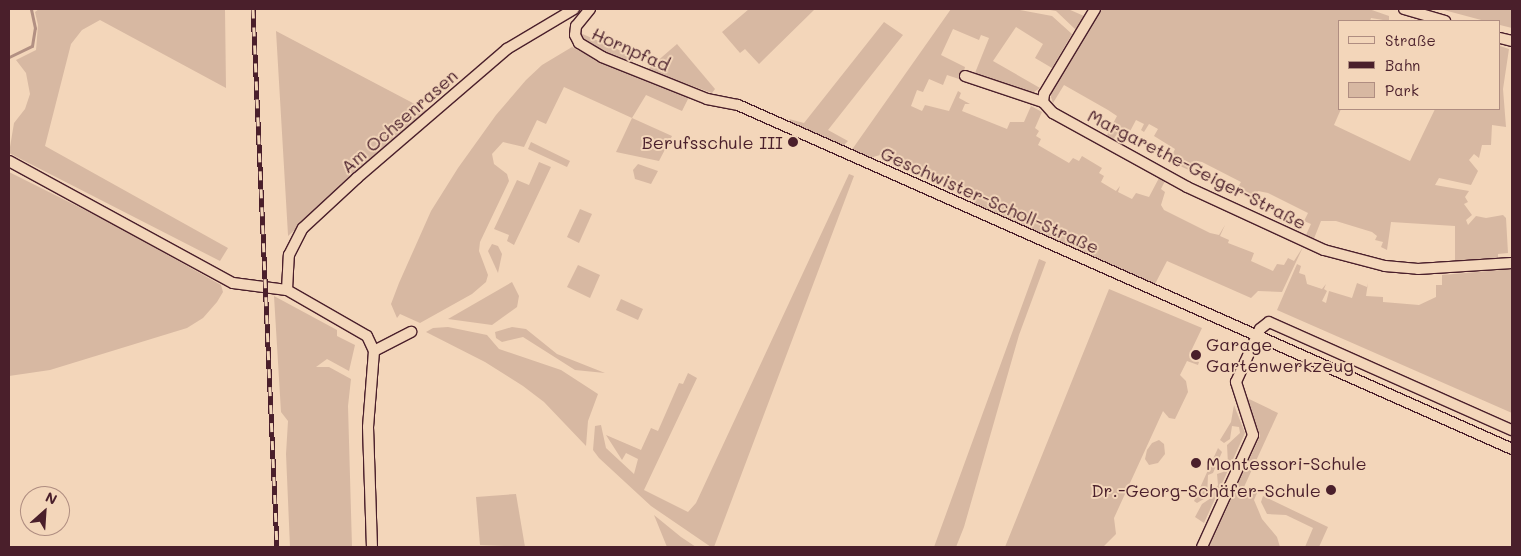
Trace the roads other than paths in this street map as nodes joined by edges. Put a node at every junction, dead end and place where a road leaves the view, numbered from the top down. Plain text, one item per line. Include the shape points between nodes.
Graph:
1 (574, 9) edge
2 (590, 9) edge
3 (1095, 9) edge
4 (1404, 9) edge
5 (1441, 20) edge
6 (965, 76) dead end
7 (707, 99) joint
8 (1043, 102) junction
9 (9, 161) edge
10 (1512, 263) edge
11 (287, 290) junction
12 (411, 332) dead end
13 (1258, 336) junction
14 (374, 351) junction
15 (1512, 430) edge
16 (1512, 449) edge
17 (372, 547) edge
18 (1202, 547) edge

1 - 11 street, Am Ochsenrasen via 507,50 356,178 303,228 290,255
2 - 7 street, Hornpfad via 576,26 575,35 586,49
3 - 8 street via 1044,94
4 - 5 street
6 - 8 street, Margarethe-Geiger-Straße
7 - 13 street, Geschwister-Scholl-Straße via 738,106
8 - 10 street, Margarethe-Geiger-Straße via 1053,113 1187,187 1324,250 1385,266 1418,269
9 - 11 street via 234,283
11 - 14 street via 362,333
12 - 14 street
13 - 15 street via 1264,325 1276,324 1290,334
13 - 16 street, Geschwister-Scholl-Straße
13 - 18 street via 1236,382 1253,435
14 - 17 street via 368,427

